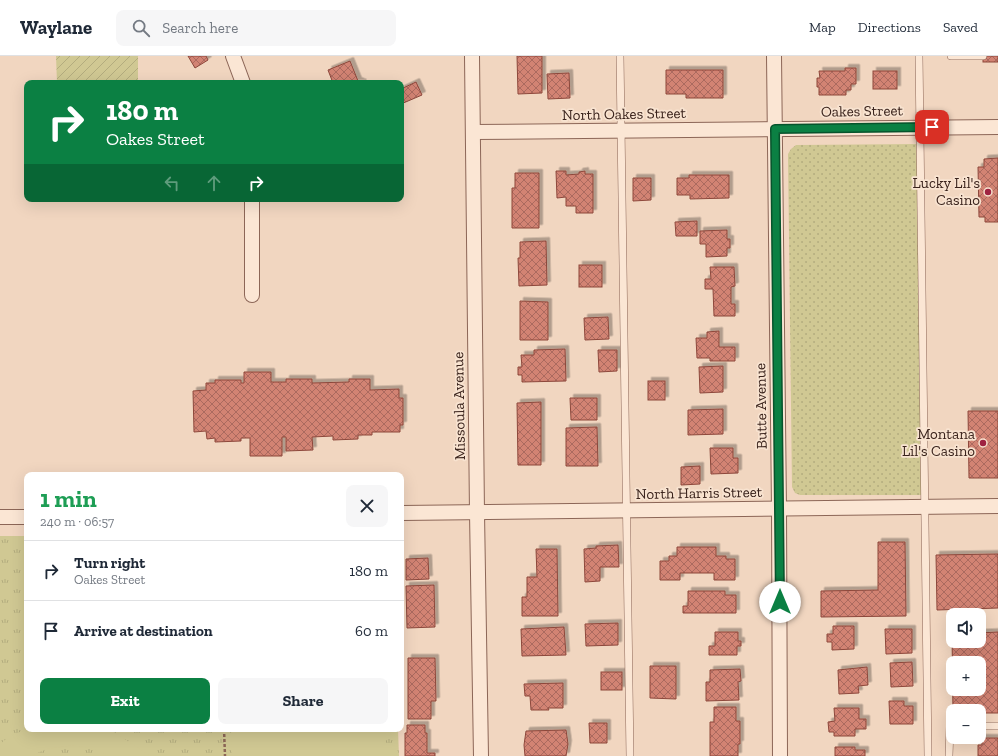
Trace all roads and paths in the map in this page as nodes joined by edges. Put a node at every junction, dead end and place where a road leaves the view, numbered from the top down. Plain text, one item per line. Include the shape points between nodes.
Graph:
1 (233, 56) edge
2 (472, 56) edge
3 (620, 56) edge
4 (774, 56) edge
5 (919, 56) edge
6 (952, 56) edge
7 (983, 56) edge
8 (242, 80) edge
9 (998, 127) edge
10 (920, 128) junction
11 (775, 129) junction
12 (621, 131) junction
13 (473, 132) junction
14 (252, 202) edge
15 (252, 295) dead end
16 (998, 506) edge
17 (925, 507) junction
18 (779, 509) junction
19 (627, 511) junction
20 (404, 513) edge
21 (477, 513) junction
22 (0, 517) edge
23 (24, 517) edge
24 (986, 726) edge
25 (998, 726) edge
26 (224, 732) edge
27 (949, 744) edge
28 (225, 756) edge
29 (481, 756) edge
30 (630, 756) edge
31 (780, 756) edge
32 (928, 756) edge
33 (949, 756) edge

1 - 8 street
2 - 13 street, Missoula Avenue
3 - 12 lane
4 - 11 street, Butte Avenue
5 - 10 lane
6 - 7 lane
9 - 10 street, Oakes Street
10 - 11 street, Oakes Street
10 - 17 lane
11 - 12 street, North Oakes Street
11 - 18 street, Butte Avenue
12 - 13 street, North Oakes Street
12 - 19 lane
13 - 21 street, Missoula Avenue
14 - 15 street
16 - 17 street, North Harris Street
17 - 18 street, North Harris Street
17 - 32 lane
18 - 19 street, North Harris Street
18 - 31 street, Butte Avenue
19 - 21 street, North Harris Street
19 - 30 lane
20 - 21 street, North Harris Street
21 - 29 street, Missoula Avenue
22 - 23 street
24 - 25 lane
26 - 28 path
27 - 33 lane

